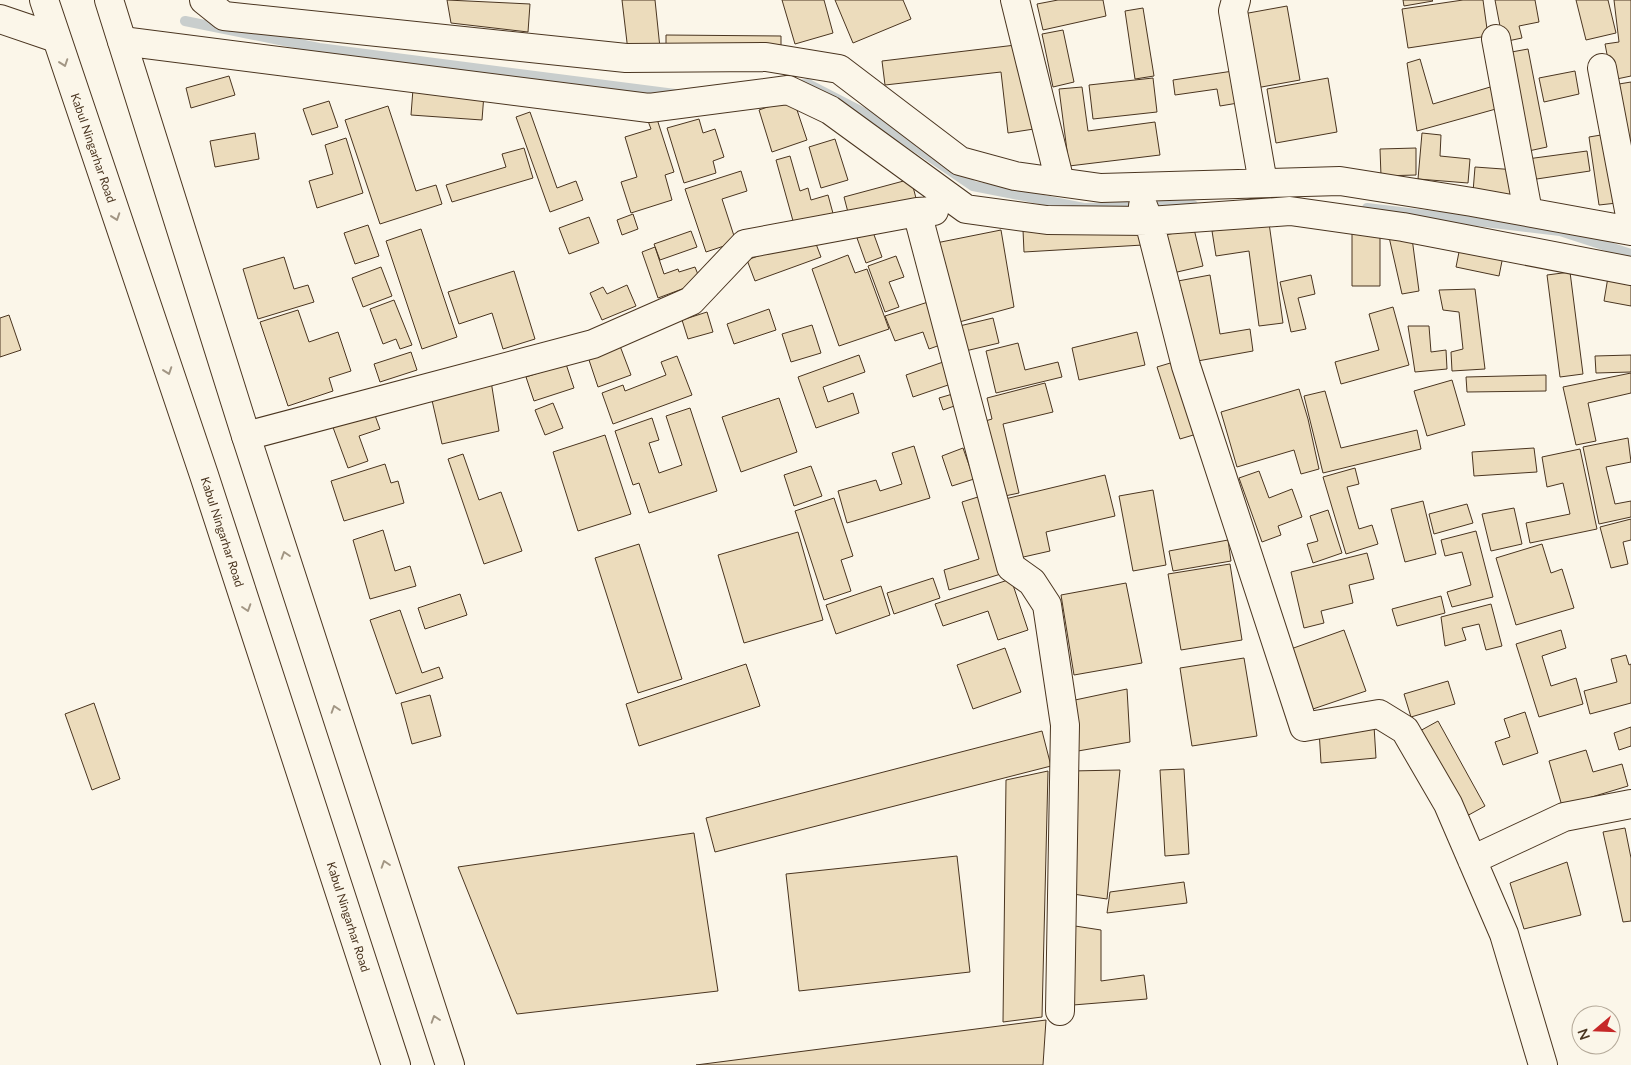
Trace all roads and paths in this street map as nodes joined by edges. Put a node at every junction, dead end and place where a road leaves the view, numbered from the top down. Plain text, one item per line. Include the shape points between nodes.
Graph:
1 (44, 0) edge
2 (109, 0) edge
3 (204, 0) edge
4 (1015, 0) edge
5 (1236, 0) edge
6 (0, 19) edge
7 (56, 38) junction
8 (1496, 40) dead end
9 (122, 41) junction
10 (1602, 68) dead end
11 (1060, 182) junction
12 (1263, 183) junction
13 (1143, 203) junction
14 (966, 209) junction
15 (1522, 211) junction
16 (917, 212) junction
17 (1631, 221) edge
18 (1598, 225) junction
19 (1631, 231) edge
20 (1523, 250) junction
21 (1599, 265) junction
22 (1631, 271) edge
23 (246, 436) junction
24 (1631, 804) edge
25 (1472, 860) junction
26 (1060, 1011) dead end
27 (396, 1065) edge
28 (450, 1065) edge
29 (1543, 1065) edge

1 - 7 main road, Kabul Ningarhar Road
2 - 9 main road
3 - 11 main road via 224,16 626,58 766,57 839,68 960,161 1015,176
4 - 11 main road
5 - 12 main road via 1233,11
6 - 7 main road
7 -> 27 main road, Kabul Ningarhar Road via 204,475
8 - 15 main road
9 - 14 main road via 649,108 788,90 830,110
9 - 23 main road
10 - 17 main road
11 - 13 main road via 1102,188
12 - 13 main road
12 - 15 main road via 1340,181
13 - 14 main road via 1047,220
13 - 20 main road via 1290,211 1403,227
13 - 25 main road via 1186,366 1304,727 1379,714 1405,730 1448,804
14 - 16 main road
15 - 18 main road
15 - 20 main road
16 - 23 main road via 745,244 691,300 593,344
16 - 26 main road via 1011,567 1032,582 1047,605 1065,725
18 - 19 main road
18 - 21 main road
20 - 21 main road
21 - 22 main road
28 -> 23 main road
24 - 25 main road via 1564,817
25 - 29 main road via 1504,934

